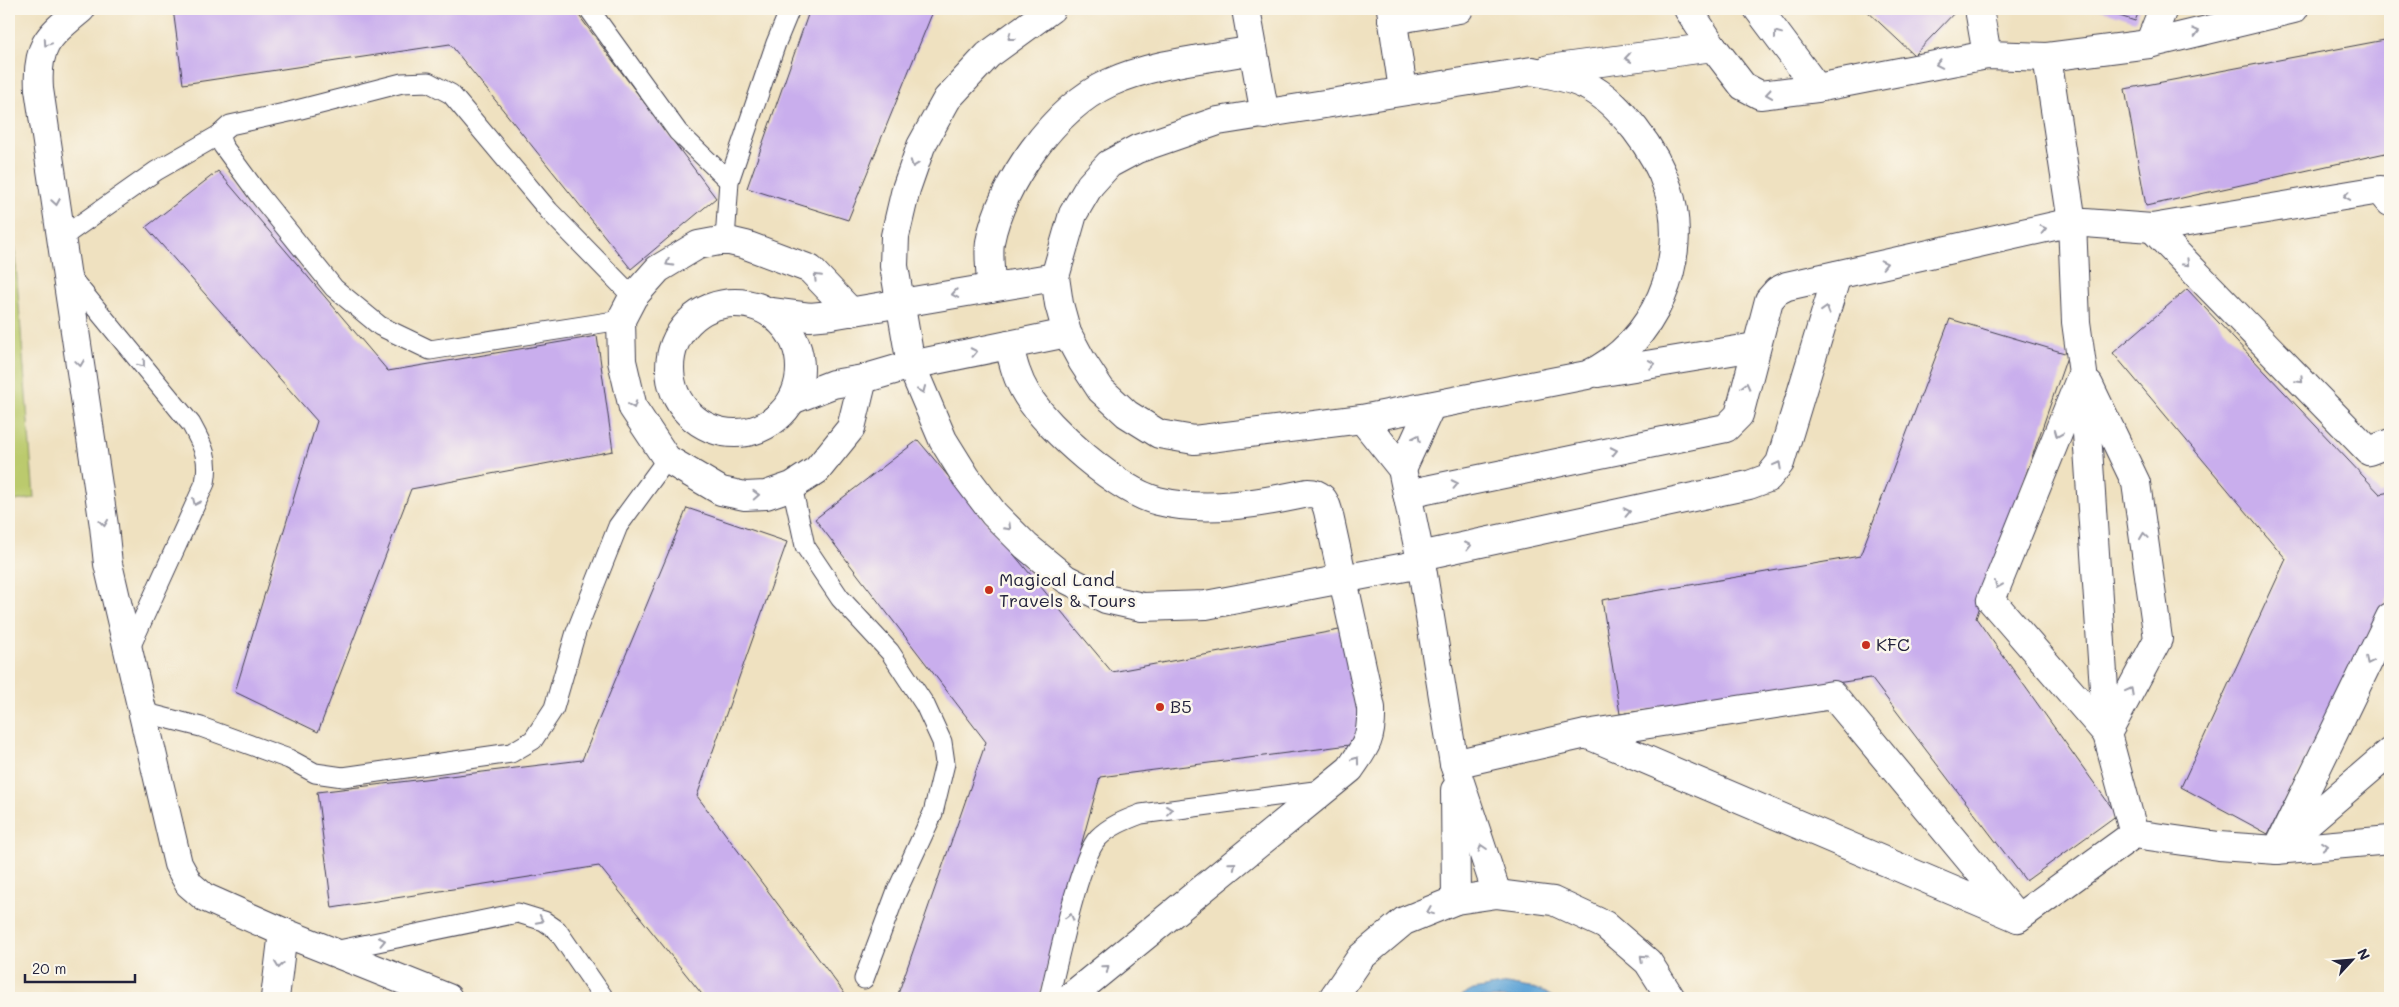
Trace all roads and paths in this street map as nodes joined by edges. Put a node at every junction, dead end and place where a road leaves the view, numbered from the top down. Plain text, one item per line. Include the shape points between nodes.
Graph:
1 (81, 9) edge
2 (589, 9) edge
3 (790, 9) edge
4 (1051, 9) edge
5 (1246, 9) edge
6 (1459, 9) edge
7 (1688, 9) edge
8 (1758, 9) edge
9 (1979, 9) edge
10 (2164, 9) edge
11 (2294, 9) edge
12 (1391, 14) edge
13 (2149, 44) junction
14 (1713, 47) junction
15 (1253, 50) junction
16 (1987, 55) junction
17 (2047, 57) junction
18 (1532, 71) junction
19 (1817, 88) junction
20 (1403, 90) junction
21 (1265, 115) junction
22 (219, 135) junction
23 (729, 181) junction
24 (2390, 202) edge
25 (2072, 222) junction
26 (2152, 228) junction
27 (61, 238) junction
28 (725, 240) junction
29 (66, 272) junction
30 (1837, 275) junction
31 (1055, 277) junction
32 (991, 288) junction
33 (900, 304) junction
34 (627, 308) junction
35 (771, 312) junction
36 (851, 312) junction
37 (1067, 333) junction
38 (1009, 345) junction
39 (1756, 347) junction
40 (911, 365) junction
41 (2083, 373) junction
42 (1587, 375) junction
43 (863, 379) junction
44 (792, 400) junction
45 (1431, 406) junction
46 (1362, 419) junction
47 (2390, 443) edge
48 (667, 458) junction
49 (1405, 482) junction
50 (792, 486) junction
51 (1421, 560) junction
52 (1344, 581) junction
53 (2390, 617) edge
54 (128, 652) junction
55 (142, 712) junction
56 (1586, 734) junction
57 (2107, 734) junction
58 (2390, 752) edge
59 (1454, 764) junction
60 (1327, 790) junction
61 (2134, 834) junction
62 (2390, 840) edge
63 (2277, 850) junction
64 (1497, 894) junction
65 (1456, 900) junction
66 (2018, 918) junction
67 (283, 932) junction
68 (334, 951) junction
69 (864, 979) dead end
70 (275, 998) edge
71 (448, 998) edge
72 (604, 998) edge
73 (1049, 998) edge
74 (1068, 998) edge
75 (1333, 998) edge
76 (1671, 998) edge

1 -> 27 street via 47,40 38,69
2 - 23 lane via 678,132
3 - 23 lane
4 -> 33 street via 988,55 947,99 921,146 906,189 896,236 894,266
5 - 15 street
6 - 12 street
7 - 14 street
19 -> 8 street
9 - 16 street
10 - 13 street
13 -> 11 street
12 - 20 street
13 - 17 street
14 -> 18 street
19 -> 14 street via 1760,95 1743,86
15 - 21 street
15 - 32 street via 1161,67 1110,83 1085,96 1033,150 1005,198 990,243
16 - 17 street
16 -> 19 street
17 - 25 street
18 - 20 street
18 - 42 street via 1567,77 1589,86 1622,113 1659,167 1668,190 1674,240 1663,293 1636,339 1605,367
20 - 21 street
21 - 31 street via 1202,126 1109,164 1090,185 1073,214
22 - 27 lane via 156,171
22 - 34 lane via 259,195 334,288 380,326 430,350
22 - 34 lane via 230,125 402,83 428,82 451,94
23 - 28 lane
24 -> 26 street via 2380,190
25 - 26 street
30 -> 25 street
25 - 41 street via 2076,322
26 -> 47 street via 2369,451
27 - 29 street
28 -> 34 street via 698,245 658,269
36 -> 28 street via 810,269
29 -> 54 street via 108,564
29 -> 54 lane via 191,424 202,444 208,466 205,483
30 - 39 street via 1777,291 1769,300
51 -> 30 street via 1768,478 1780,463
31 - 32 street
31 - 37 street
32 -> 33 street
33 - 36 street
33 - 40 street
34 -> 48 street via 622,361 633,408
35 - 36 street via 810,317
35 - 44 street via 796,342 799,381
35 - 44 street via 733,301 714,305 696,314 673,344 669,364 671,383 678,402 691,416 707,427 726,433 764,427
37 - 38 street
37 - 46 street via 1101,390 1127,414 1160,434 1194,440
40 -> 38 street
38 - 52 street via 1016,375 1028,396 1057,430 1093,464 1129,489 1157,501 1228,507 1308,493 1319,495 1328,511
42 -> 39 street
49 -> 39 street via 1726,428 1739,415
40 - 43 street
40 -> 52 street via 943,440 994,514 1066,579 1106,599 1142,607 1206,605
41 - 57 street
57 -> 41 street via 2158,639 2136,483
41 -> 57 street via 1991,600
42 - 45 street
43 - 44 street via 833,384
43 - 50 street via 851,428 817,470
45 - 46 street
49 -> 45 street
46 - 49 street
48 -> 50 street via 721,491 744,496 766,495
48 - 55 lane via 618,526 576,632 554,708 533,740 511,752 343,777 315,773 290,759 201,727
49 - 51 street
50 - 69 lane via 805,546 840,598 890,652 924,705 942,742 945,763 933,813 896,893
51 - 52 street
51 - 59 street
60 -> 52 street via 1350,769 1365,749 1372,730
53 -> 63 street
54 - 55 street
55 - 67 street via 178,864 189,884 204,897
56 - 59 street
56 - 66 street
56 - 66 street via 1833,695
57 - 61 street
58 - 63 street
64 -> 59 street
59 - 65 street
73 -> 60 lane via 1085,861 1097,839 1117,823 1140,814
74 -> 60 street
61 - 63 street
61 - 66 street
63 -> 62 street
64 - 65 street
76 -> 64 street via 1648,962 1606,925 1553,901
65 -> 75 street via 1404,921 1361,957
67 - 68 street
67 -> 70 street
68 - 71 street
68 -> 72 lane via 518,913 544,920 557,930

